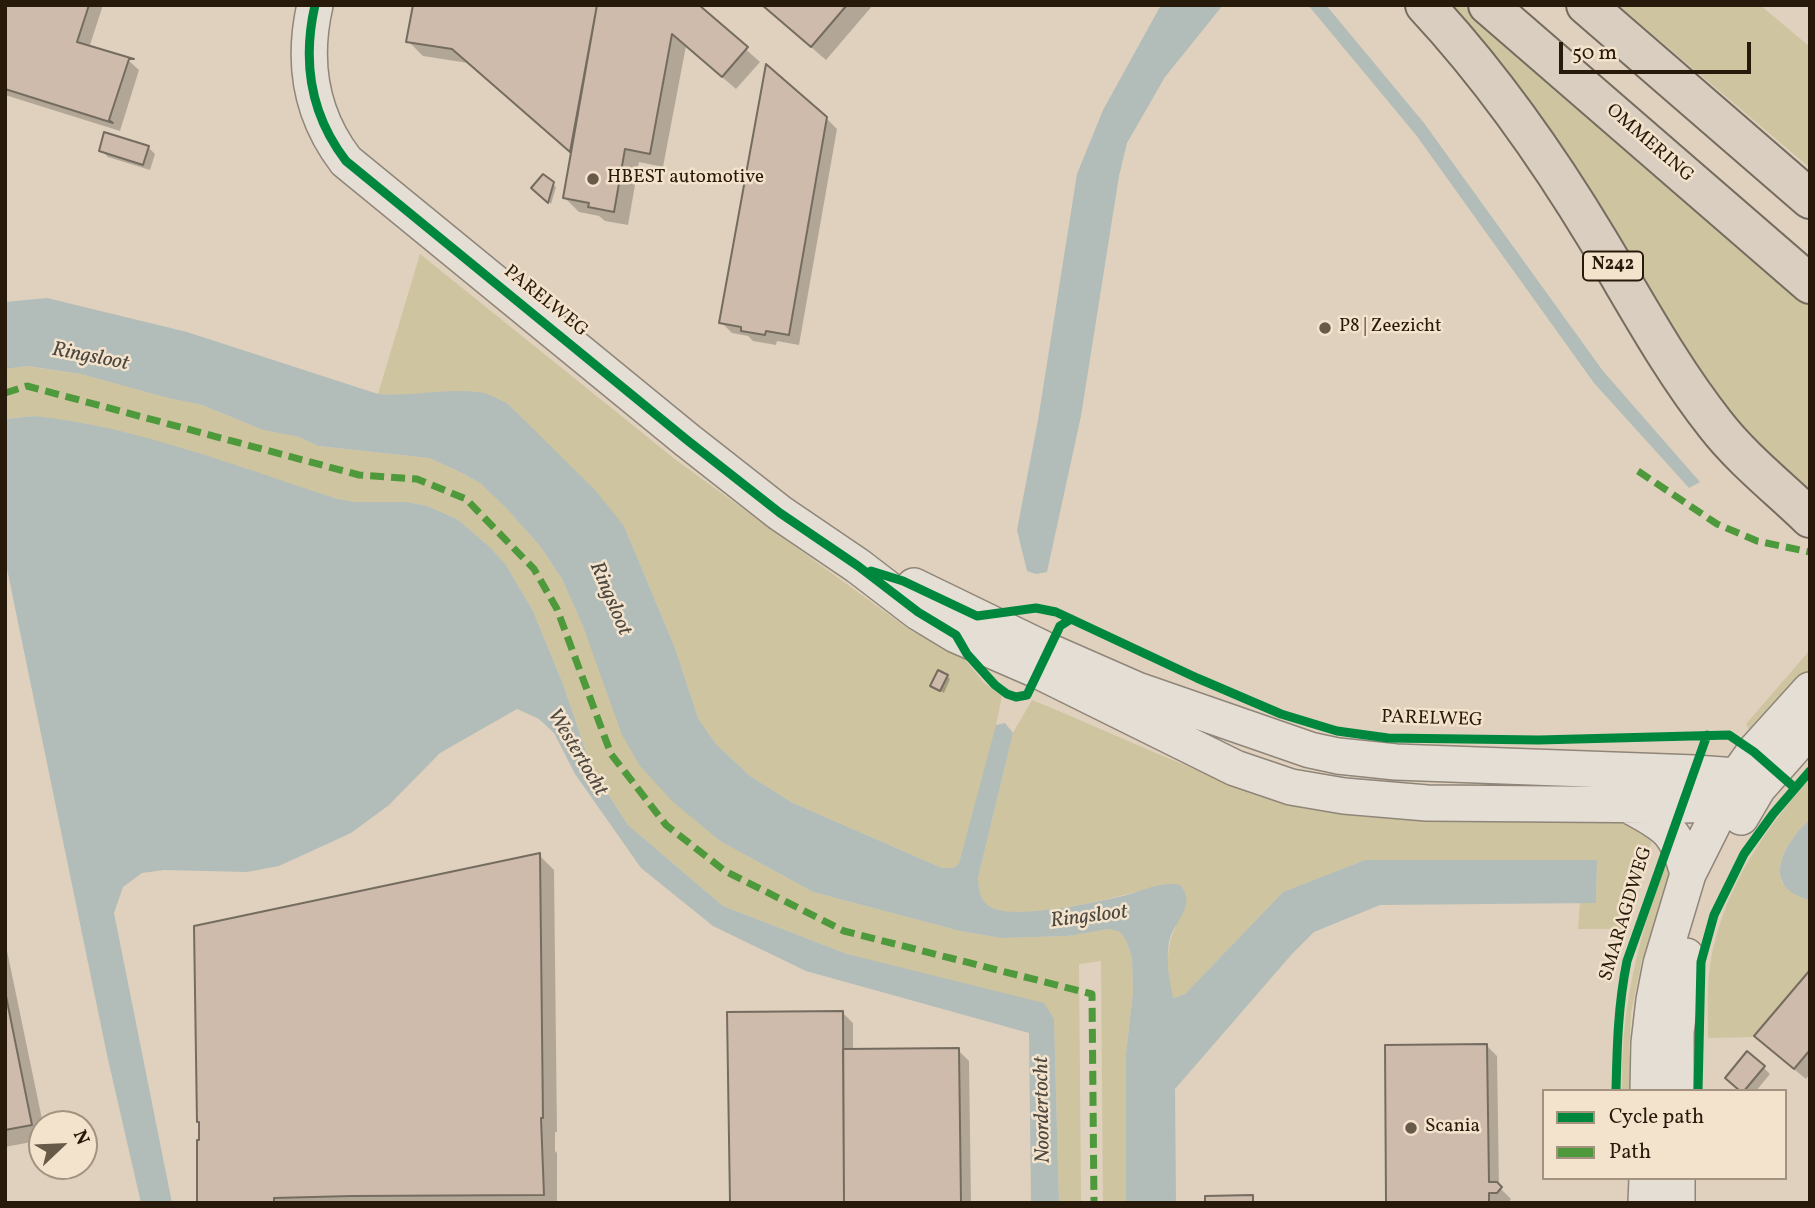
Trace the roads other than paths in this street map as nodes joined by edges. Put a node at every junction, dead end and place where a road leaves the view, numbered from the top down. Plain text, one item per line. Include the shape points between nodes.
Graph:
1 (314, 5) edge
2 (1425, 5) edge
3 (1488, 5) edge
4 (1586, 5) edge
5 (1810, 199) edge
6 (1810, 284) edge
7 (1810, 518) edge
8 (858, 566) junction
9 (1810, 690) edge
10 (1810, 729) edge
11 (1737, 793) junction
12 (1630, 806) junction
13 (1688, 874) junction
14 (1648, 1089) edge
15 (1676, 1089) edge
16 (1647, 1180) edge
17 (1677, 1180) edge
18 (1646, 1203) edge
19 (1678, 1203) edge

1 - 8 street, PARELWEG via 308,50 311,90 325,129 346,161 687,440 780,513
2 - 7 highway, N242 via 1487,77 1553,167 1679,377 1717,427
3 - 6 highway, OMMERING
4 - 5 highway
8 - 11 street, PARELWEG via 903,581 1137,690 1310,750 1396,762 1695,772
8 - 12 street, PARELWEG via 956,635 1236,768 1291,786 1392,801
9 - 11 street via 1754,752
10 - 11 street
11 - 12 street, PARELWEG
11 - 13 street
11 - 15 street via 1726,843 1697,907 1682,974
12 - 13 street, SMARAGDWEG via 1671,832 1682,848
13 - 14 street via 1654,1000
16 - 18 street
17 - 19 street

